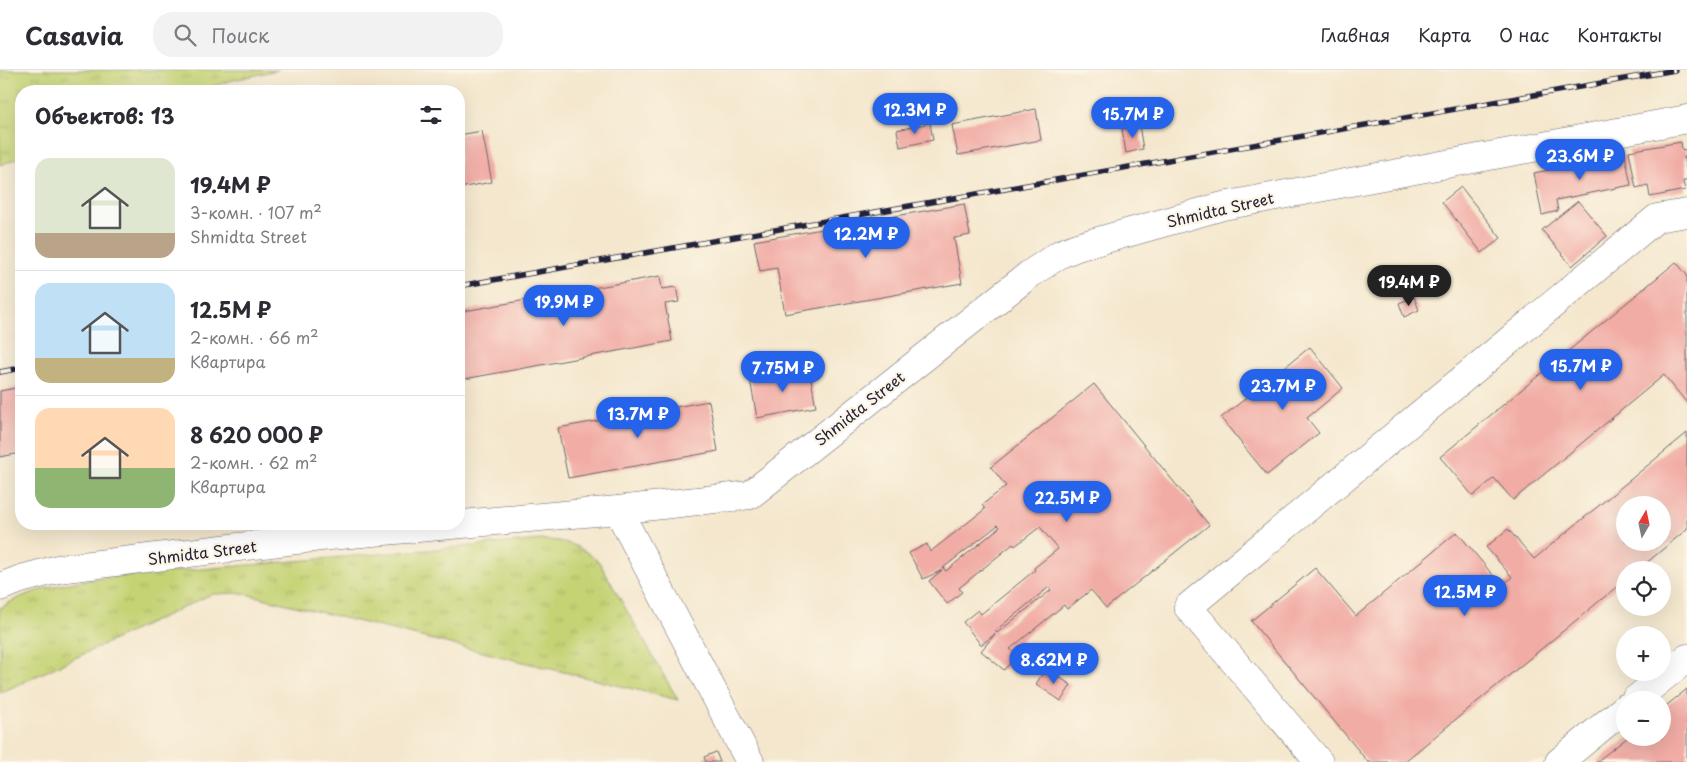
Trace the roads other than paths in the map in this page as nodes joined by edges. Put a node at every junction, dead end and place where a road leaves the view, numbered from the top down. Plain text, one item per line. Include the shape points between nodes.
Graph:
1 (1687, 119) edge
2 (1687, 213) edge
3 (618, 510) junction
4 (465, 524) edge
5 (396, 530) edge
6 (0, 587) edge
7 (1687, 658) edge
8 (1647, 691) edge
9 (1616, 715) edge
10 (750, 762) edge
11 (1320, 762) edge
12 (1559, 762) edge

1 - 3 street, Shmidta Street via 1223,206 1060,254 1030,274 750,495
2 - 11 street via 1658,218 1188,607
3 - 4 street, Shmidta Street
3 - 10 street
5 - 6 street, Shmidta Street via 58,569
7 - 8 street
9 - 12 street

